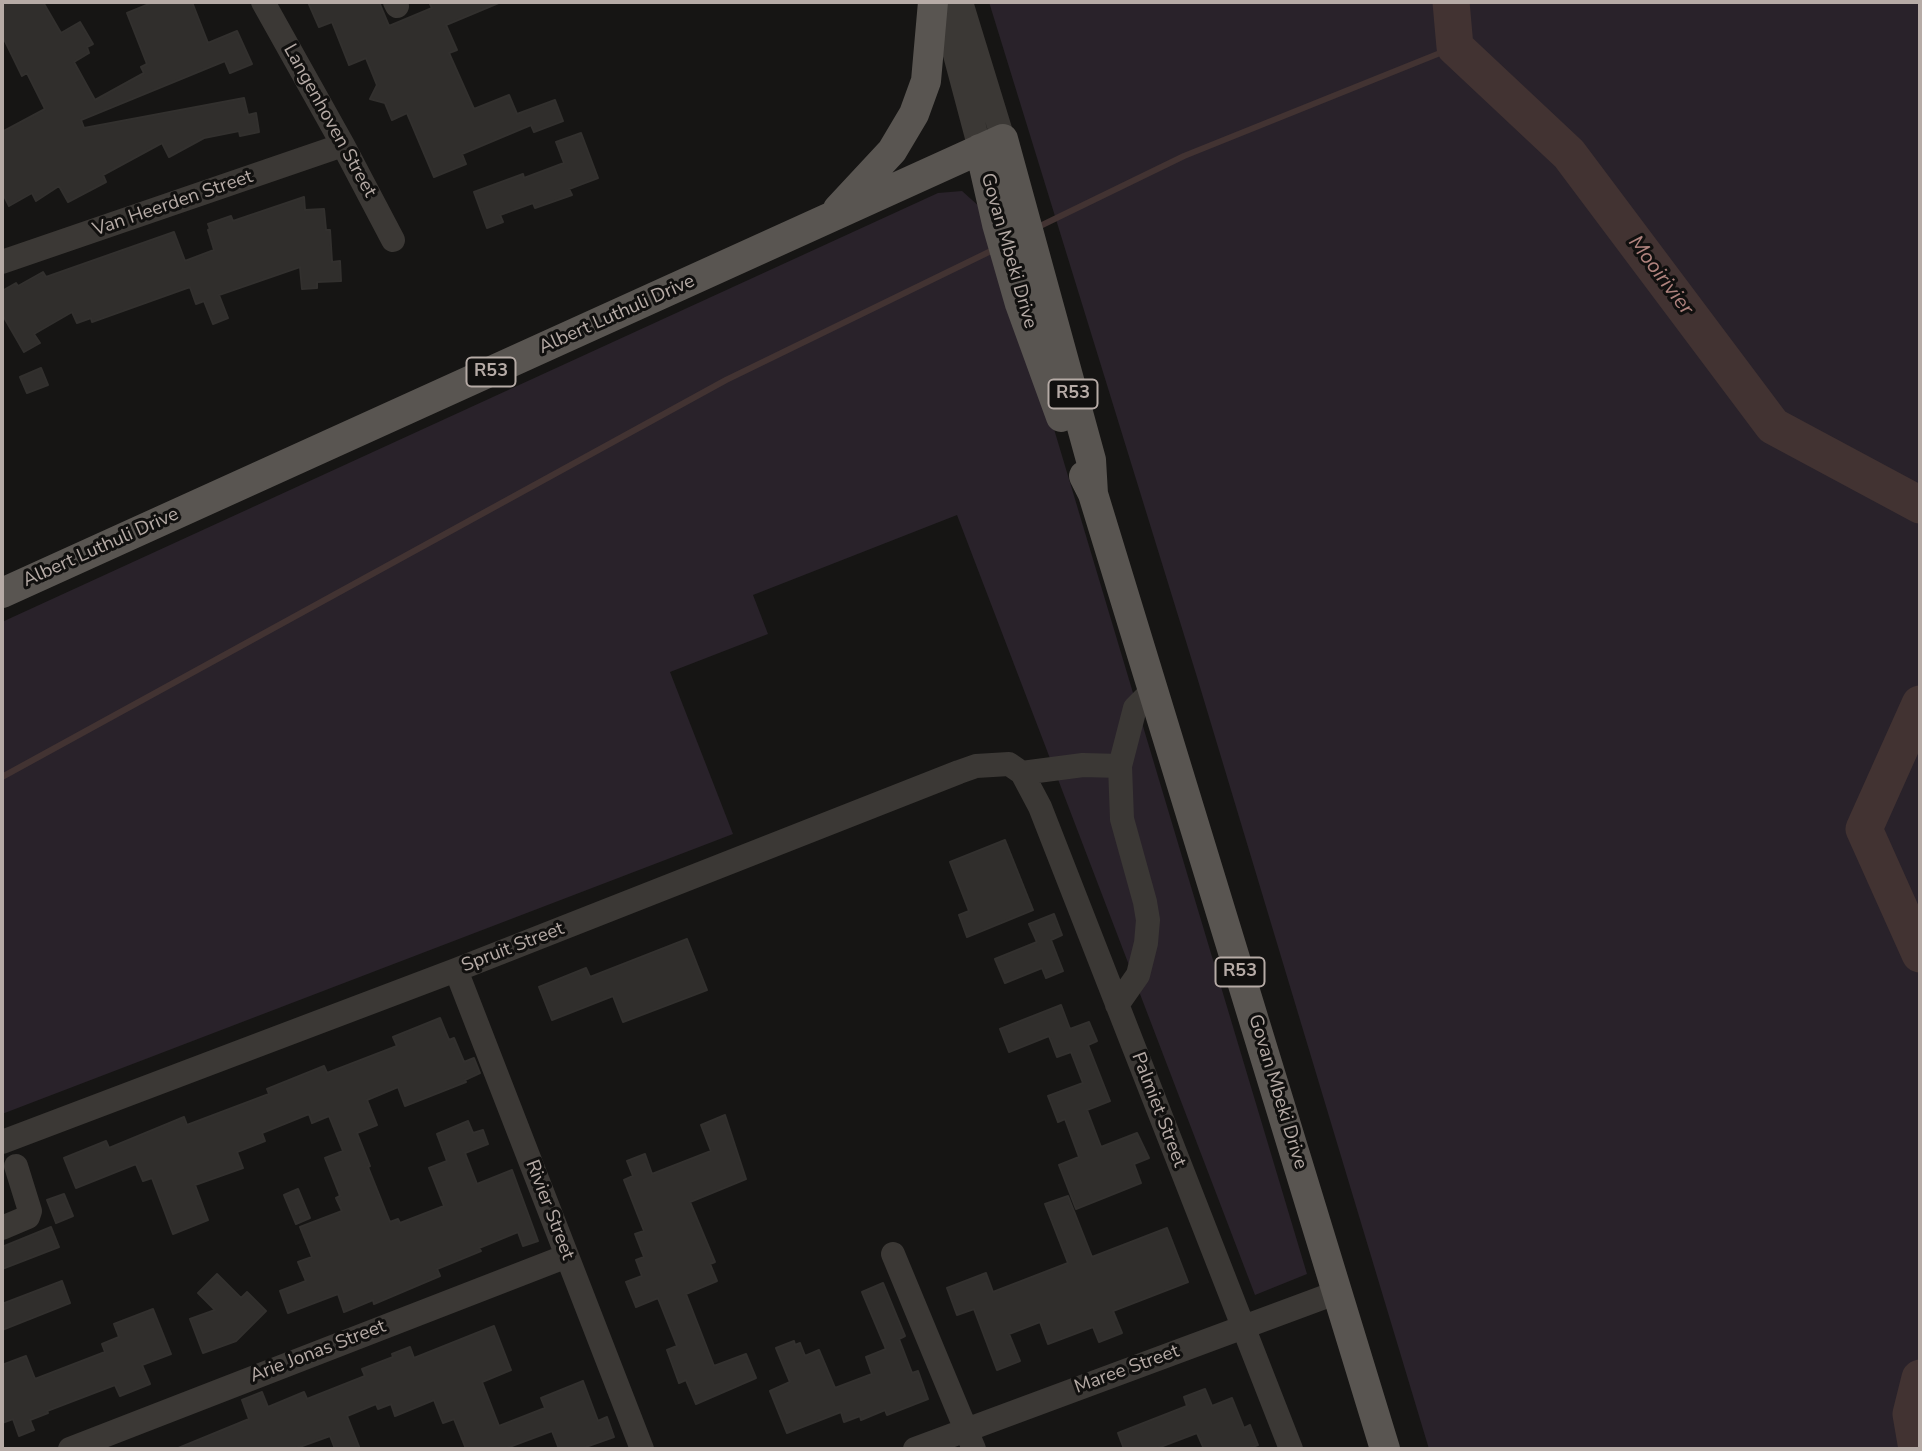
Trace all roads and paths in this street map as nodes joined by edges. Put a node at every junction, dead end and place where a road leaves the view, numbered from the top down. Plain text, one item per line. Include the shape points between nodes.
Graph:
1 (263, 2) edge
2 (933, 2) edge
3 (941, 2) edge
4 (961, 2) edge
5 (991, 144) junction
6 (343, 145) junction
7 (828, 219) junction
8 (393, 240) dead end
9 (2, 262) edge
10 (2, 593) edge
11 (1153, 690) junction
12 (1121, 766) junction
13 (1022, 773) junction
14 (456, 970) junction
15 (1117, 1005) junction
16 (2, 1142) edge
17 (16, 1166) dead end
18 (2, 1228) edge
19 (893, 1254) dead end
20 (567, 1256) junction
21 (1338, 1292) junction
22 (1243, 1326) junction
23 (970, 1439) edge
24 (69, 1449) edge
25 (642, 1449) edge
26 (915, 1449) edge
27 (1291, 1449) edge
28 (1385, 1449) edge

1 - 6 street, Langenhoven Street
2 - 7 main road via 926,81 914,114 892,151
3 - 5 street, Govan Mbeki Drive
4 - 5 street, Govan Mbeki Drive
5 - 7 main road, Albert Luthuli Drive / R53
5 - 11 main road, Govan Mbeki Drive / R53 via 1078,464 1093,494
6 - 8 street, Langenhoven Street
6 - 9 street, Van Heerden Street
7 - 10 main road, Albert Luthuli Drive / R53
11 - 12 street via 1135,708
11 - 21 main road, Govan Mbeki Drive / R53
12 - 13 street via 1083,765
12 - 15 street via 1122,819 1148,920 1138,975
13 - 14 street, Spruit Street via 1009,764 975,766
13 - 15 street, Palmiet Street via 1040,807
14 - 16 street, Spruit Street
14 - 20 street, Rivier Street
15 - 22 street, Palmiet Street
17 - 18 street via 30,1211 28,1217
19 - 23 street
20 - 24 street, Arie Jonas Street
20 - 25 street, Rivier Street
21 - 22 street, Maree Street
21 - 28 main road, Govan Mbeki Drive / R53
22 - 23 street, Maree Street
22 - 27 street, Palmiet Street
23 - 26 street, Maree Street

